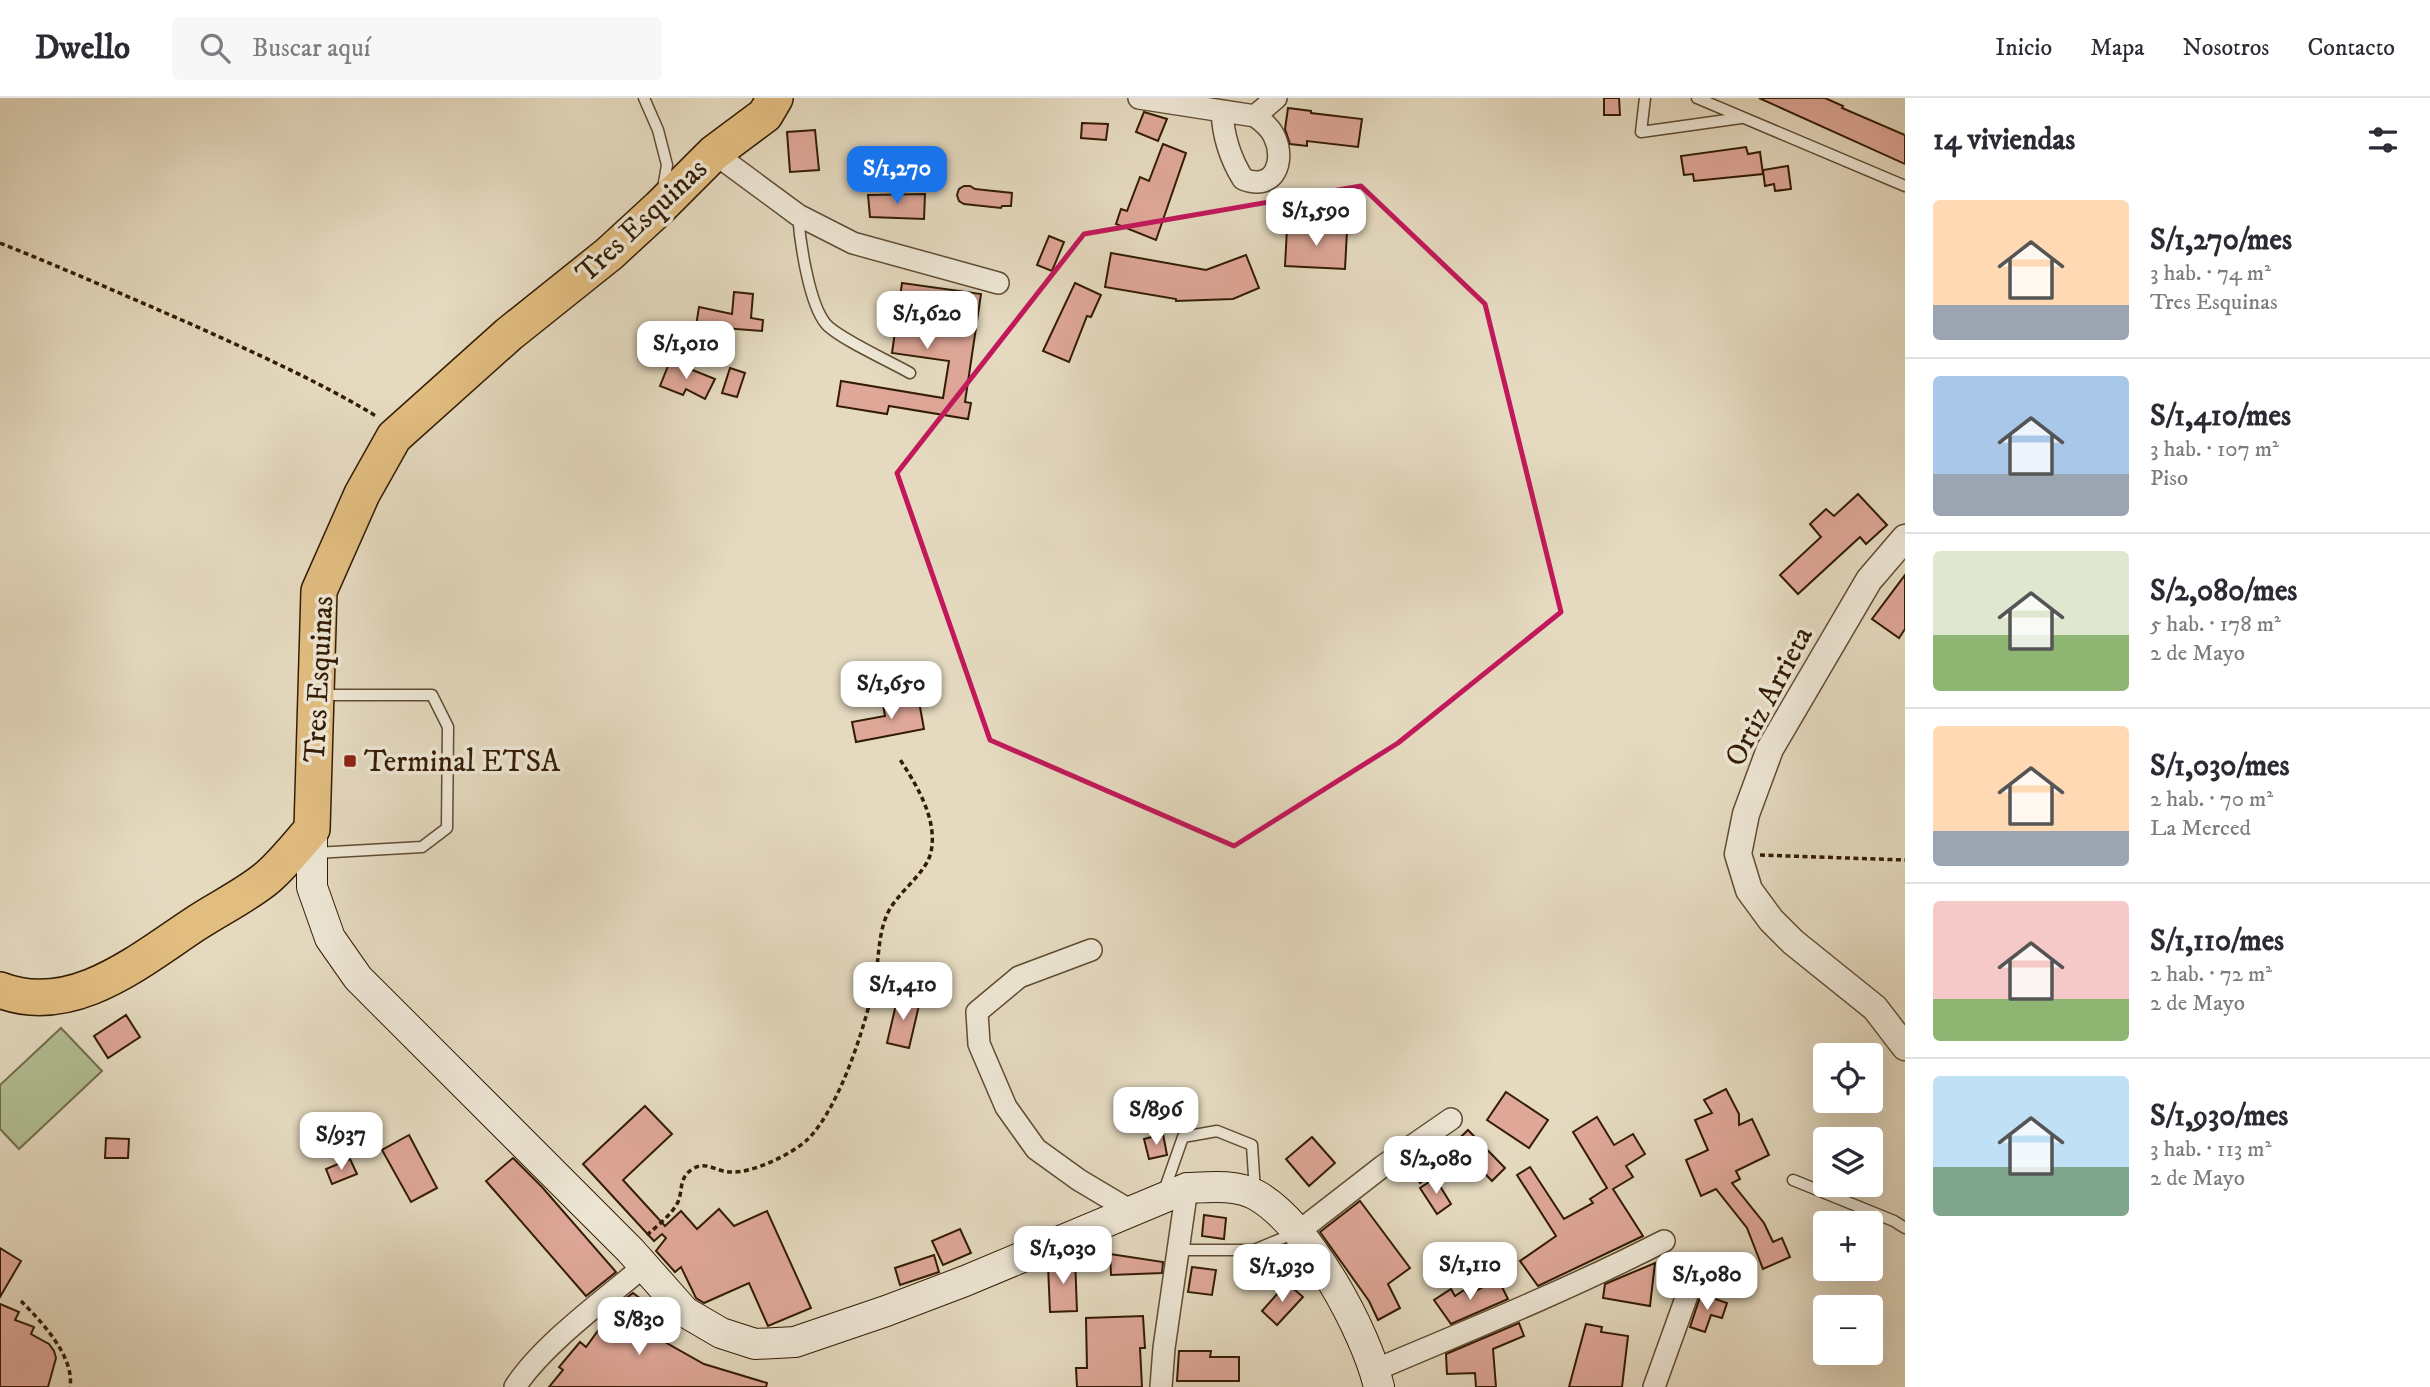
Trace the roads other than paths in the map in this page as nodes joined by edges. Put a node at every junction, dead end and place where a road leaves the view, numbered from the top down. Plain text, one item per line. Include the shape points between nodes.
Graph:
1 (644, 98) edge
2 (775, 98) edge
3 (1139, 98) edge
4 (1276, 98) edge
5 (1645, 98) edge
6 (1697, 98) edge
7 (1222, 111) junction
8 (1255, 116) junction
9 (1741, 118) junction
10 (714, 153) junction
11 (1905, 186) edge
12 (659, 208) junction
13 (798, 215) junction
14 (998, 283) dead end
15 (910, 373) dead end
16 (1905, 538) edge
17 (316, 695) junction
18 (312, 841) junction
19 (1091, 950) dead end
20 (0, 990) edge
21 (1905, 1047) edge
22 (1451, 1119) dead end
23 (1793, 1180) dead end
24 (1174, 1193) junction
25 (1255, 1195) junction
26 (1131, 1211) junction
27 (1293, 1226) junction
28 (1905, 1228) edge
29 (1664, 1241) dead end
30 (1179, 1250) junction
31 (636, 1259) junction
32 (1695, 1276) dead end
33 (1377, 1379) edge
34 (514, 1387) edge
35 (1161, 1387) edge
36 (1654, 1387) edge

1 - 12 lane via 667,165
2 - 10 highway, Tres Esquinas via 765,115
3 - 7 street
4 - 8 street
5 - 9 lane via 1641,132
6 - 9 lane
7 - 8 street
7 - 8 street via 1231,159 1243,179 1258,182 1274,173 1279,157 1274,135
9 - 11 lane
10 - 12 highway, Tres Esquinas
10 - 13 street
12 - 17 highway, Tres Esquinas via 394,437 319,591
13 - 14 street via 853,243
13 - 15 lane via 813,300 826,324
16 - 21 street, Ortiz Arrieta via 1870,580 1770,750 1746,814 1738,854 1749,890 1771,920 1875,1008
17 - 18 highway, Tres Esquinas
17 - 18 lane via 432,695 448,727 449,792 447,828 422,847
18 - 20 highway via 268,877 97,986 57,996 15,996
18 - 31 main road via 312,887 330,938 358,978
19 - 26 street via 1019,977 977,1012 979,1044 1006,1108 1036,1149
22 - 27 street
23 - 28 lane
24 - 25 main road via 1226,1187
24 - 25 lane via 1183,1137 1217,1130 1252,1145
24 - 26 main road
24 - 30 street
25 - 27 main road
26 - 31 main road via 965,1281 795,1342 755,1344 721,1334 685,1312
27 - 30 lane via 1254,1251
27 - 33 main road via 1356,1323
29 - 33 street
30 - 35 street
31 - 34 street
32 - 36 street

